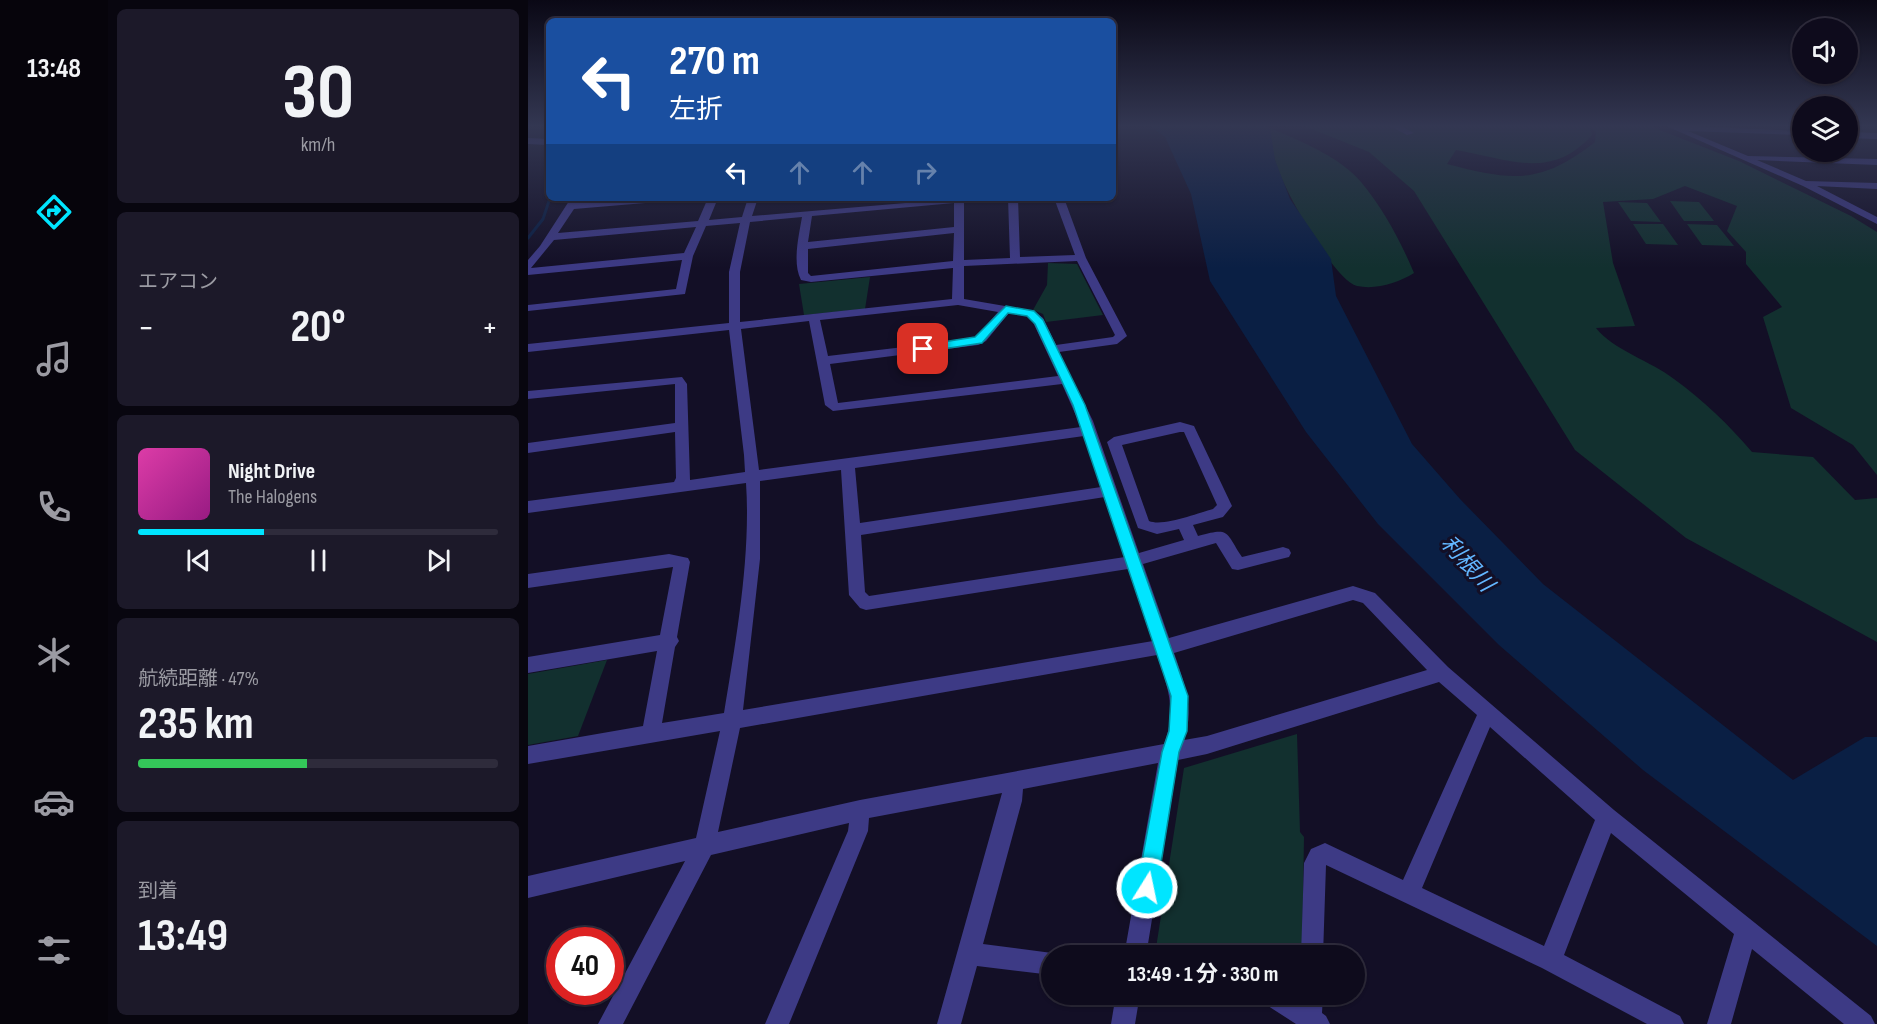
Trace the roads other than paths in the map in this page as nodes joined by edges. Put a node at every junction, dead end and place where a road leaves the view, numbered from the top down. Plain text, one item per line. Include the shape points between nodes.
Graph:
1 (1781, 173) edge
2 (1806, 184) junction
3 (1877, 186) edge
4 (598, 201) edge
5 (712, 201) edge
6 (752, 201) edge
7 (905, 201) edge
8 (959, 201) edge
9 (1013, 201) edge
10 (1060, 201) edge
11 (574, 202) edge
12 (1877, 213) edge
13 (808, 214) junction
14 (1865, 214) junction
15 (744, 220) junction
16 (1877, 221) edge
17 (700, 224) junction
18 (957, 230) junction
19 (551, 237) junction
20 (804, 246) junction
21 (688, 256) junction
22 (1081, 258) junction
23 (1015, 261) junction
24 (957, 264) junction
25 (528, 266) edge
26 (528, 272) edge
27 (958, 302) junction
28 (528, 308) edge
29 (1006, 309) junction
30 (814, 318) junction
31 (733, 326) junction
32 (528, 348) edge
33 (1052, 349) junction
34 (822, 361) junction
35 (1067, 379) junction
36 (528, 395) edge
37 (681, 427) junction
38 (1089, 432) junction
39 (528, 448) edge
40 (848, 465) junction
41 (752, 477) junction
42 (680, 486) junction
43 (1109, 490) junction
44 (528, 507) edge
45 (1184, 522) junction
46 (855, 530) junction
47 (1193, 543) junction
48 (1283, 553) dead end
49 (1134, 561) junction
50 (528, 581) edge
51 (670, 641) junction
52 (1163, 647) junction
53 (528, 665) edge
54 (1442, 673) junction
55 (1487, 713) junction
56 (731, 719) junction
57 (651, 732) junction
58 (1170, 752) junction
59 (528, 755) edge
60 (1012, 784) junction
61 (860, 810) junction
62 (1607, 817) junction
63 (704, 847) junction
64 (528, 887) edge
65 (1409, 892) junction
66 (1746, 930) junction
67 (1137, 945) edge
68 (1312, 945) edge
69 (969, 954) junction
70 (1550, 960) junction
71 (1041, 963) edge
72 (1126, 1005) edge
73 (1287, 1005) edge
74 (1312, 1005) edge
75 (1313, 1022) edge
76 (610, 1024) edge
77 (777, 1024) edge
78 (948, 1024) edge
79 (1123, 1024) edge
80 (1672, 1024) edge
81 (1719, 1024) edge
82 (1863, 1024) edge

1 - 2 street
2 - 3 street
2 - 14 street
4 - 11 street
5 - 17 street
6 - 15 street
7 - 13 street
8 - 18 street
9 - 23 street
10 - 22 street
11 - 19 street
12 - 14 street
13 - 15 street
13 - 20 street
14 - 16 street
15 - 17 street
15 - 31 street via 735,255
17 - 19 street
17 - 21 street
18 - 20 street
18 - 24 street
19 - 25 street
20 - 24 street via 803,273 811,279
21 - 26 street
21 - 28 street via 681,292
22 - 23 street
22 - 33 street via 1121,336 1117,340
23 - 24 street
24 - 27 street
27 - 29 street
27 - 30 street
29 - 33 street via 1037,318
29 - 34 street via 974,342
30 - 31 street
30 - 34 street
31 - 32 street
31 - 41 street
33 - 35 street
34 - 35 street via 832,405 838,408
35 - 38 street
36 - 37 street via 673,379 681,384
37 - 39 street
37 - 42 street via 684,478
38 - 40 street
38 - 43 street
40 - 41 street
40 - 46 street
41 - 42 street
41 - 56 street via 752,564
42 - 44 street
43 - 46 street
43 - 49 street
45 - 45 street via 1218,513 1225,506 1189,429 1114,442 1143,524 1156,529
45 - 47 street
46 - 49 street via 857,595 866,603
47 - 48 street via 1223,537 1238,564
47 - 49 street
49 - 52 street
50 - 51 street via 678,560 682,570
51 - 53 street
51 - 57 street
52 - 54 street via 1353,593 1369,598
52 - 56 street
52 - 58 street via 1180,696 1178,731
54 - 55 street
54 - 58 street via 1223,741
55 - 62 street
55 - 65 street
56 - 57 street
56 - 63 street
57 - 59 street
58 - 60 street
58 - 67 street
60 - 61 street
60 - 69 street via 1012,801
61 - 63 street
61 - 77 street via 858,831
62 - 66 street
62 - 70 street
63 - 64 street
63 - 76 street
65 - 68 street via 1325,854 1318,856
65 - 70 street
66 - 81 street
66 - 82 street
69 - 71 street
69 - 78 street
70 - 80 street
72 - 79 street
73 - 75 street
74 - 75 street

